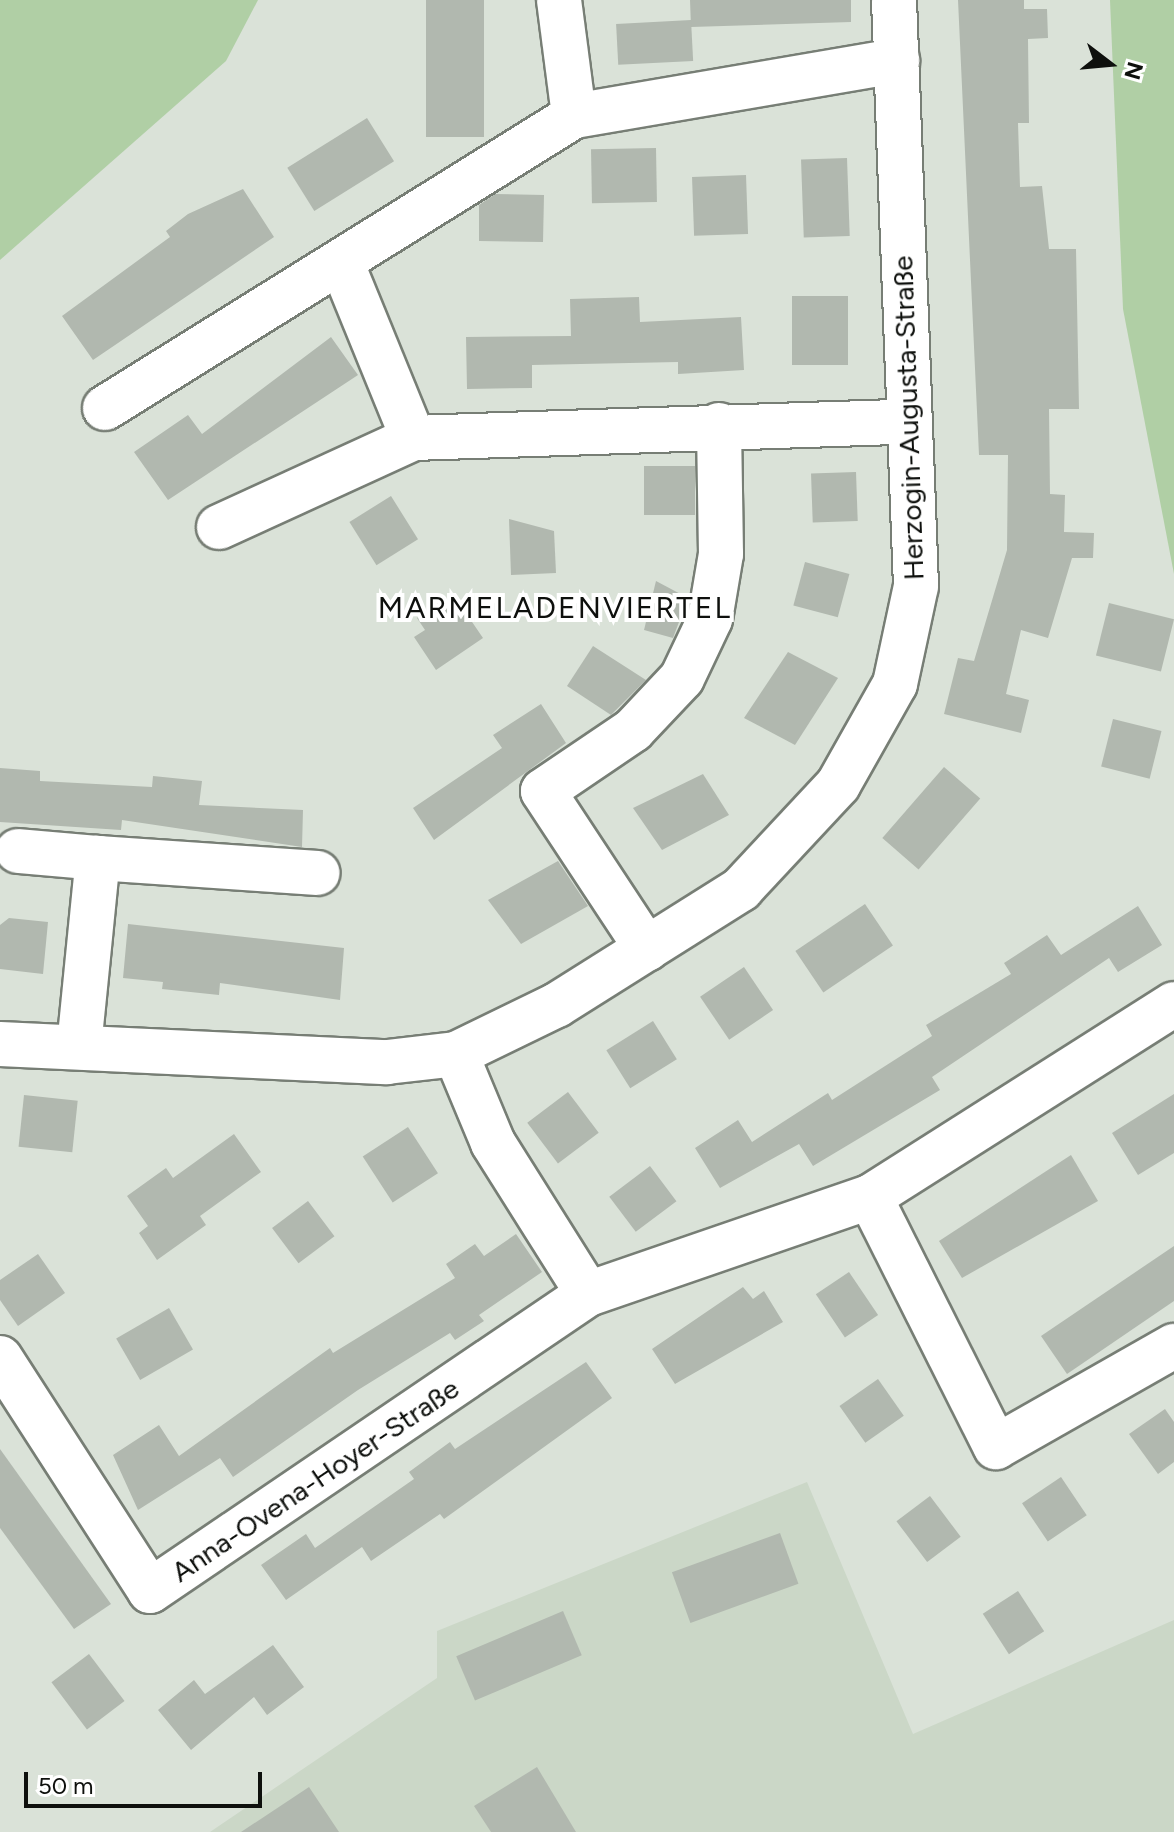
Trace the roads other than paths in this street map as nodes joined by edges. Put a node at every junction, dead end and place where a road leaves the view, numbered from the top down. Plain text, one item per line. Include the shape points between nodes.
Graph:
1 (559, 0) edge
2 (894, 0) edge
3 (897, 61) junction
4 (574, 116) junction
5 (341, 262) junction
6 (105, 408) dead end
7 (908, 422) junction
8 (719, 425) junction
9 (413, 438) junction
10 (219, 527) dead end
11 (18, 851) dead end
12 (98, 858) junction
13 (317, 873) dead end
14 (647, 949) junction
15 (1174, 1004) edge
16 (0, 1044) edge
17 (79, 1047) junction
18 (456, 1054) junction
19 (870, 1197) junction
20 (588, 1294) junction
21 (1174, 1346) edge
22 (0, 1358) edge

1 - 4 street
2 - 3 street, Herzogin-Augusta-Straße
3 - 4 street
3 - 7 street, Herzogin-Augusta-Straße
4 - 5 street
5 - 6 street
5 - 9 street
7 - 8 street
7 - 14 street, Herzogin-Augusta-Straße via 916,586 895,684 838,785 741,889
8 - 9 street
8 - 14 street via 721,554 710,619 687,667 633,730 543,791
9 - 10 street
11 - 12 street
12 - 13 street
12 - 17 street
14 - 18 street, Herzogin-Augusta-Straße via 557,1005
15 - 19 street, Anna-Ovena-Hoyer-Straße
16 - 17 street, Herzogin-Augusta-Straße
17 - 18 street, Herzogin-Augusta-Straße via 387,1062
18 - 20 street via 493,1143
19 - 20 street, Anna-Ovena-Hoyer-Straße
19 - 21 street via 996,1447
20 - 22 street, Anna-Ovena-Hoyer-Straße via 150,1591

